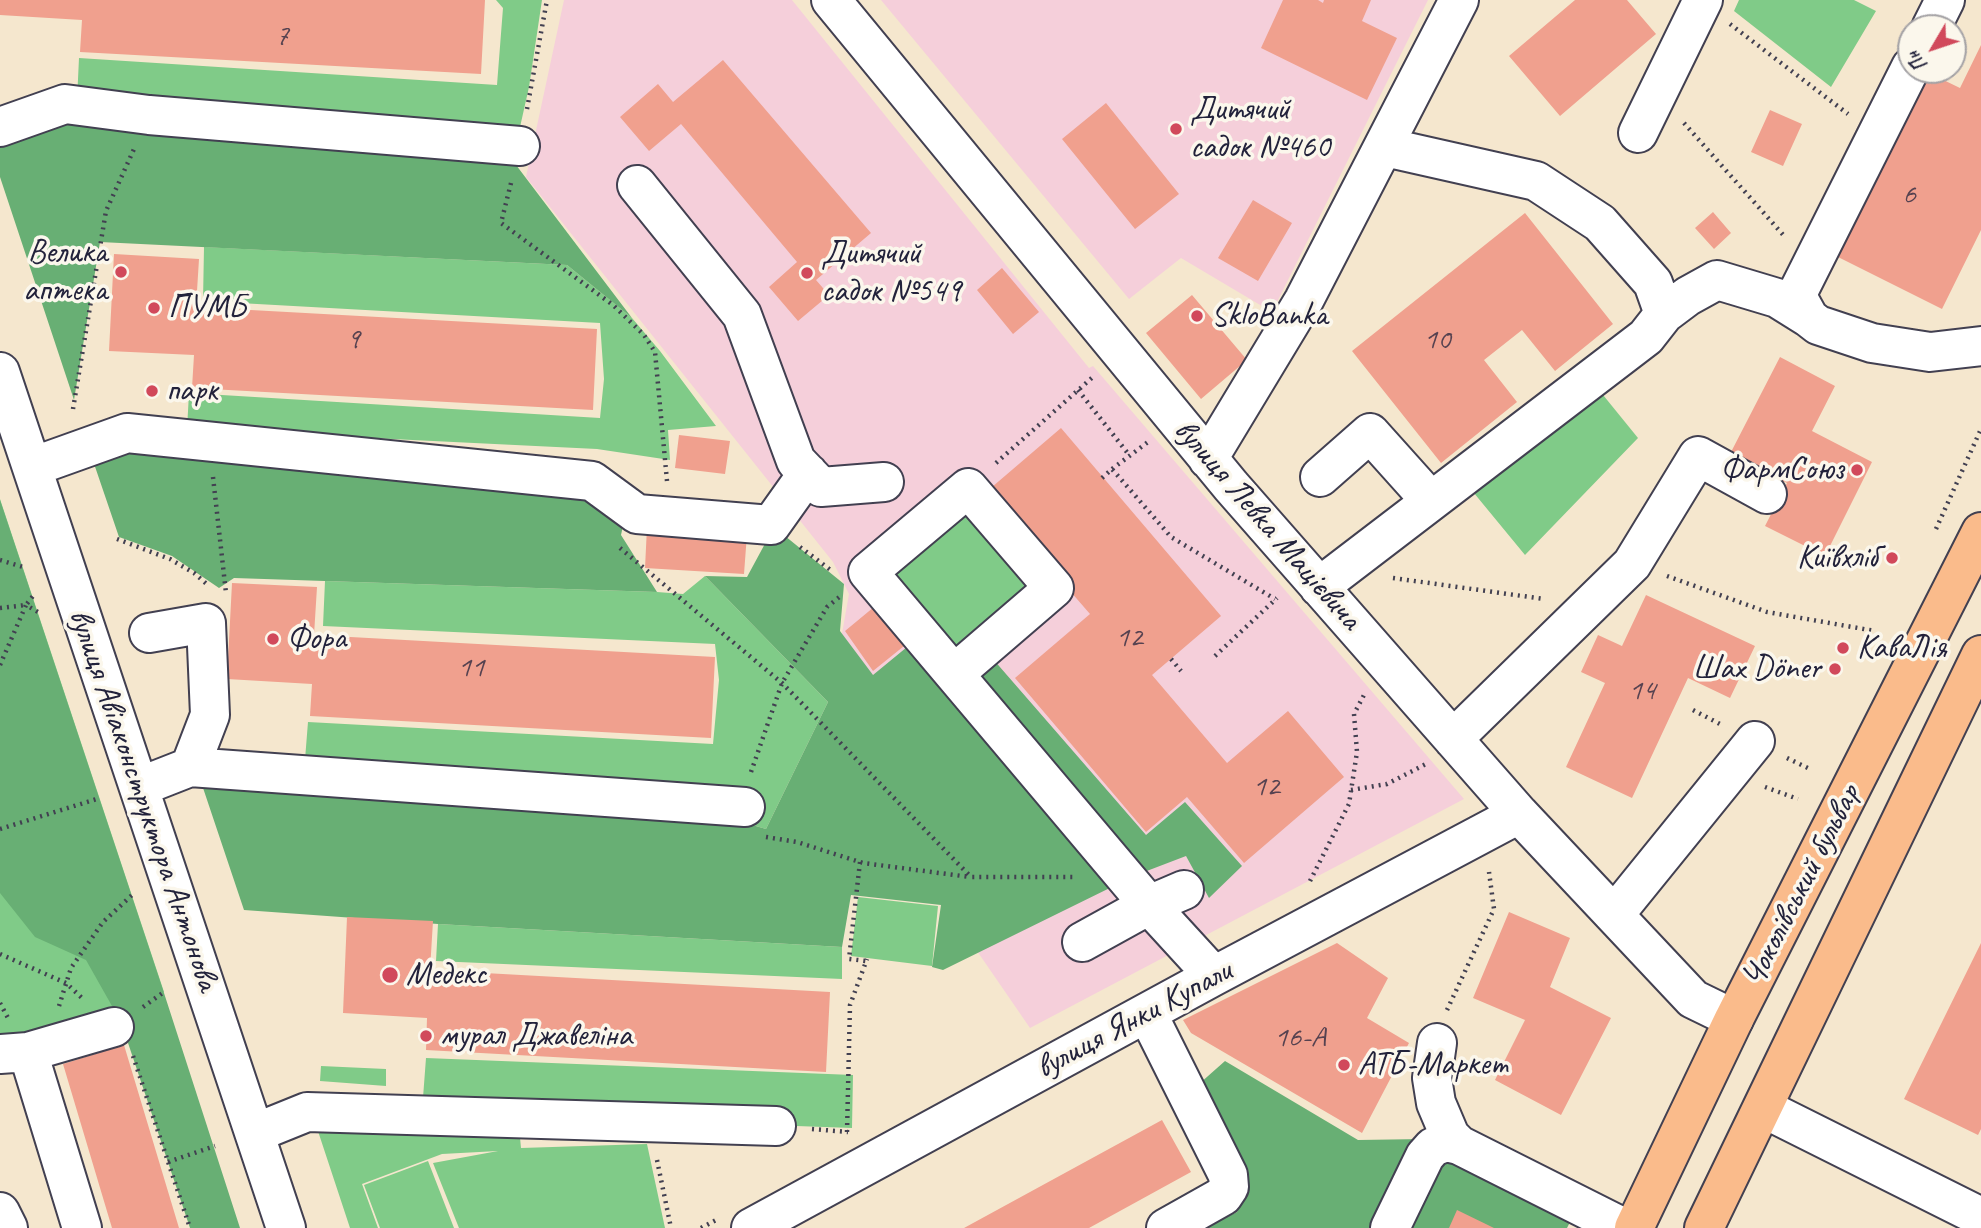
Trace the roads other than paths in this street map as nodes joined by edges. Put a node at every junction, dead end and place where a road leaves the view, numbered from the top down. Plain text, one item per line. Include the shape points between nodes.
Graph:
1 (831, 0) edge
2 (1459, 0) edge
3 (1702, 1) edge
4 (1903, 84) edge
5 (0, 127) edge
6 (1638, 133) dead end
7 (520, 146) road end
8 (1385, 147) junction
9 (637, 185) dead end
10 (1664, 314) junction
11 (1809, 317) junction
12 (1981, 346) edge
13 (0, 372) edge
14 (1208, 459) junction
15 (32, 467) junction
16 (807, 473) junction
17 (1321, 477) dead end
18 (884, 482) dead end
19 (1767, 494) dead end
20 (1431, 501) junction
21 (1979, 535) edge
22 (1330, 579) junction
23 (149, 633) dead end
24 (1981, 655) edge
25 (954, 674) junction
26 (1755, 741) dead end
27 (1444, 748) junction
28 (190, 767) junction
29 (139, 787) junction
30 (1519, 814) junction
31 (747, 816) road end
32 (1184, 890) dead end
33 (1137, 891) junction
34 (1614, 915) junction
35 (1082, 942) dead end
36 (1214, 976) junction
37 (1147, 1013) junction
38 (1734, 1019) junction
39 (114, 1027) road end
40 (1437, 1042) road end
41 (25, 1051) edge
42 (1763, 1108) junction
43 (776, 1126) road end
44 (255, 1133) junction
45 (1459, 1145) junction
46 (0, 1212) edge
47 (1981, 1217) edge
48 (8, 1228) edge
49 (82, 1228) edge
50 (286, 1228) edge
51 (751, 1228) edge
52 (1166, 1228) edge
53 (1390, 1228) edge
54 (1624, 1228) edge
55 (1634, 1228) edge
56 (1704, 1228) edge

1 - 14 street, вулиця Левка Мацієвича
2 - 8 street
3 - 6 street
4 - 11 street via 1798,290
5 - 7 street via 65,104
8 - 10 street via 1536,181 1600,223 1653,283
8 - 14 street via 1304,300
9 - 16 street via 742,315 796,461
10 - 11 street via 1717,280 1777,298
10 - 20 street via 1646,337
11 - 12 street via 1818,325 1872,343 1930,352
13 - 15 street, вулиця Авіаконструктора Антонова
14 - 22 street, вулиця Левка Мацієвича
15 - 16 street via 127,433 592,481 637,514 771,525
15 - 29 street, вулиця Авіаконструктора Антонова
16 - 18 street via 821,487
17 - 20 street via 1370,433
19 - 27 street via 1698,456 1632,564
20 - 22 street
21 - 38 main road, Чоколівський бульвар
22 - 27 street, вулиця Левка Мацієвича
23 - 28 street via 206,622 210,715
24 - 42 main road, Чоколівський бульвар
25 - 25 street via 868,572 968,488 1054,588
25 - 33 street
26 - 34 street
27 - 30 street, вулиця Левка Мацієвича
28 - 29 street
28 - 31 street
29 - 44 street, вулиця Авіаконструктора Антонова
30 - 34 street, вулиця Левка Мацієвича
30 - 36 street, вулиця Янки Купали
32 - 33 street
33 - 35 street
33 - 36 street
34 - 38 street, вулиця Левка Мацієвича via 1693,999
36 - 37 street, вулиця Янки Купали
37 - 51 street, вулиця Янки Купали
37 - 52 street via 1228,1175 1229,1186 1223,1196
38 - 55 main road, Чоколівський бульвар
39 - 41 street
40 - 45 street via 1432,1078 1436,1103 1450,1136
41 - 49 street
42 - 47 street
42 - 56 main road, Чоколівський бульвар
43 - 44 street via 307,1112
44 - 50 street, вулиця Авіаконструктора Антонова
45 - 53 street via 1446,1142 1425,1156
45 - 54 street
46 - 48 street

